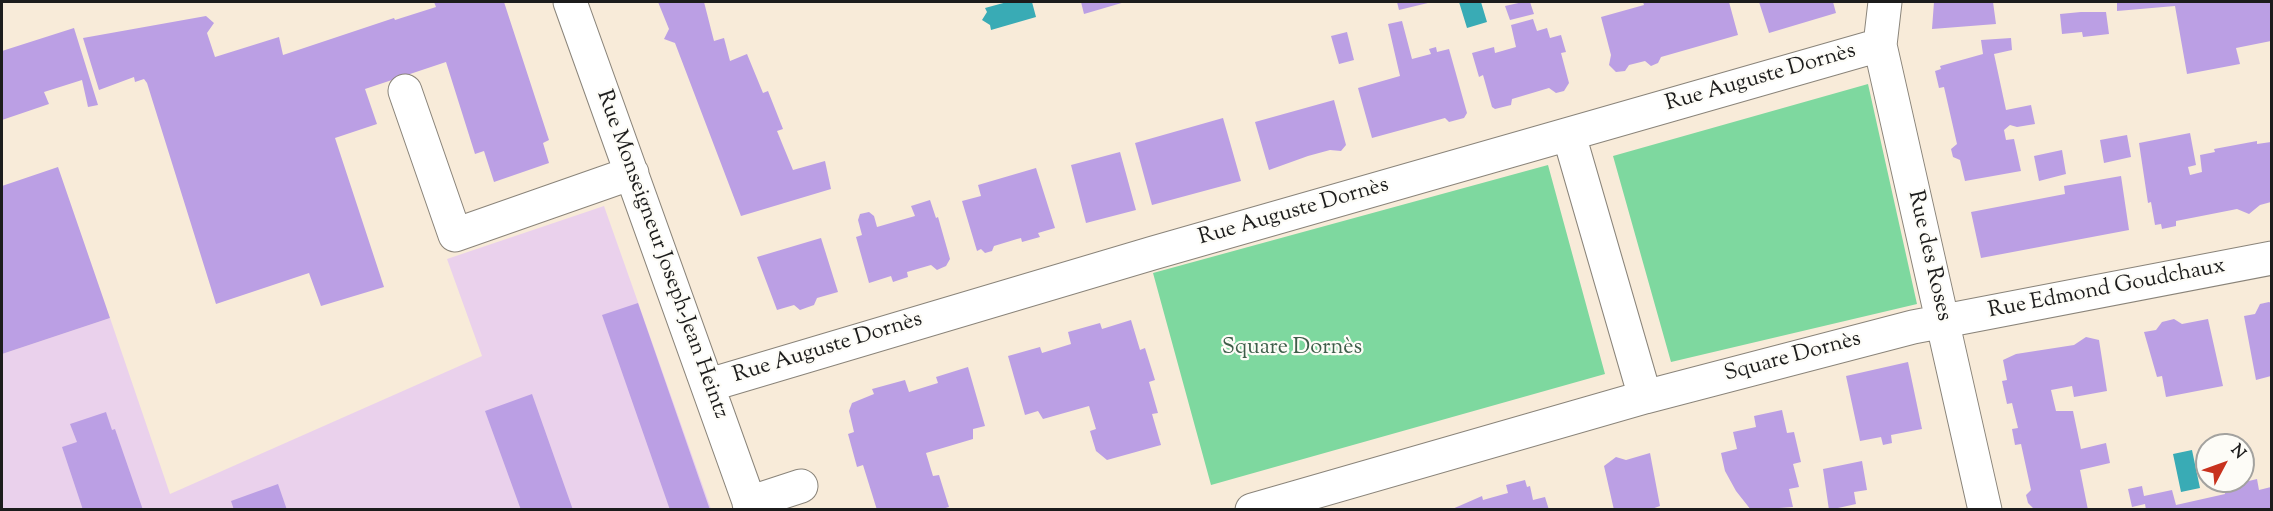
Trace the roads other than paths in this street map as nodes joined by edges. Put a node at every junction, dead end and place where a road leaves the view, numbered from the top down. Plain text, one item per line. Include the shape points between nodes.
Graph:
1 (570, 2) edge
2 (1885, 2) edge
3 (1880, 45) junction
4 (405, 91) dead end
5 (1569, 135) junction
6 (632, 173) junction
7 (2271, 258) edge
8 (1942, 322) junction
9 (709, 385) junction
10 (1645, 397) junction
11 (801, 486) dead end
12 (751, 506) edge
13 (1252, 510) edge
14 (1984, 510) edge

1 - 6 street, Rue Monseigneur Joseph-Jean Heintz
2 - 3 street, Rue des Roses
3 - 5 street, Rue Auguste Dornès
3 - 8 street, Rue des Roses
4 - 6 street via 455,235
5 - 9 street, Rue Auguste Dornès
5 - 10 street
6 - 9 street, Rue Monseigneur Joseph-Jean Heintz
7 - 8 street, Rue Edmond Goudchaux
8 - 10 street, Square Dornès
8 - 14 street, Rue des Roses
9 - 12 street, Rue Monseigneur Joseph-Jean Heintz
10 - 13 street, Square Dornès
11 - 12 street

